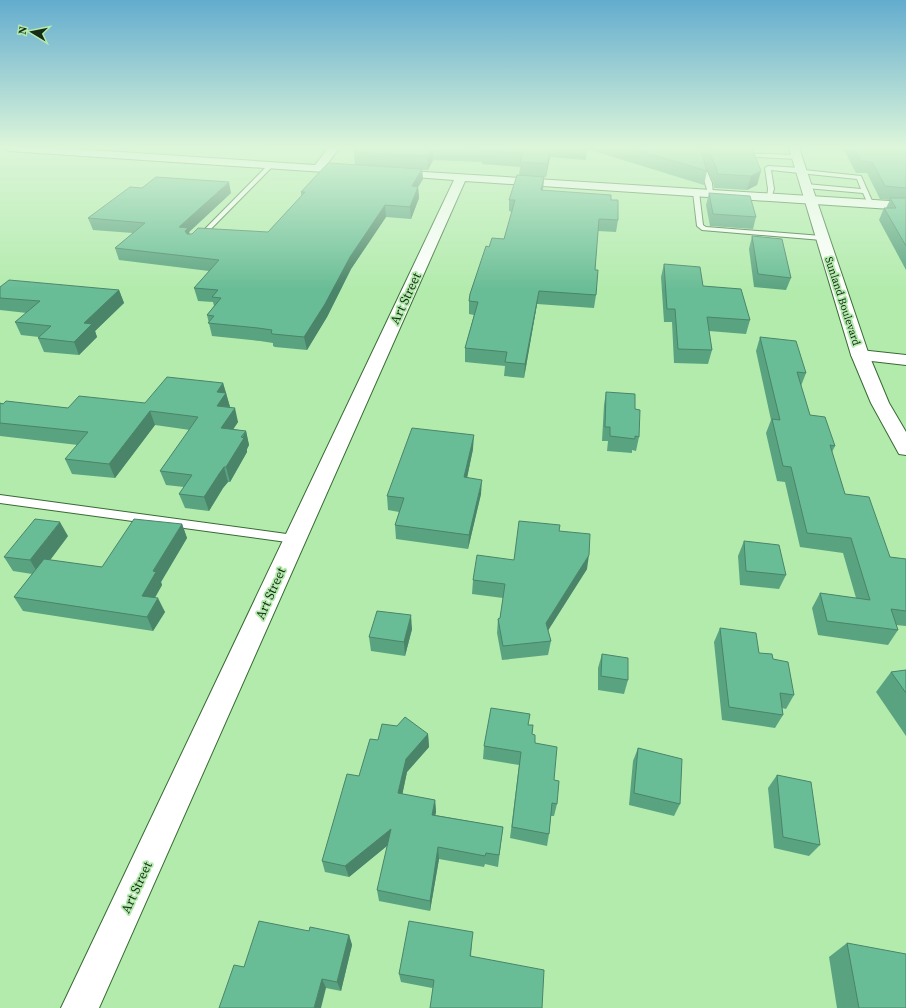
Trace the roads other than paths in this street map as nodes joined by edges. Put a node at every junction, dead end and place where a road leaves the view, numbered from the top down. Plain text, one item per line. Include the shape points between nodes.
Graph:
1 (240, 195) edge
2 (453, 195) edge
3 (696, 195) edge
4 (741, 195) edge
5 (788, 195) edge
6 (809, 195) edge
7 (821, 195) edge
8 (867, 195) edge
9 (769, 197) joint
10 (870, 203) junction
11 (906, 206) edge
12 (822, 238) junction
13 (192, 244) edge
14 (860, 355) junction
15 (906, 360) edge
16 (906, 449) edge
17 (0, 499) edge
18 (294, 539) junction
19 (80, 1008) edge

1 - 13 lane
2 - 18 street, Art Street
3 - 12 lane via 700,226 704,229
4 - 9 street
5 - 9 street
6 - 12 street, Sunland Boulevard
7 - 10 street
8 - 10 lane
10 - 11 street
12 - 14 street, Sunland Boulevard
14 - 15 street
14 - 16 street, Sunland Boulevard via 880,403
17 - 18 lane
18 - 19 street, Art Street

